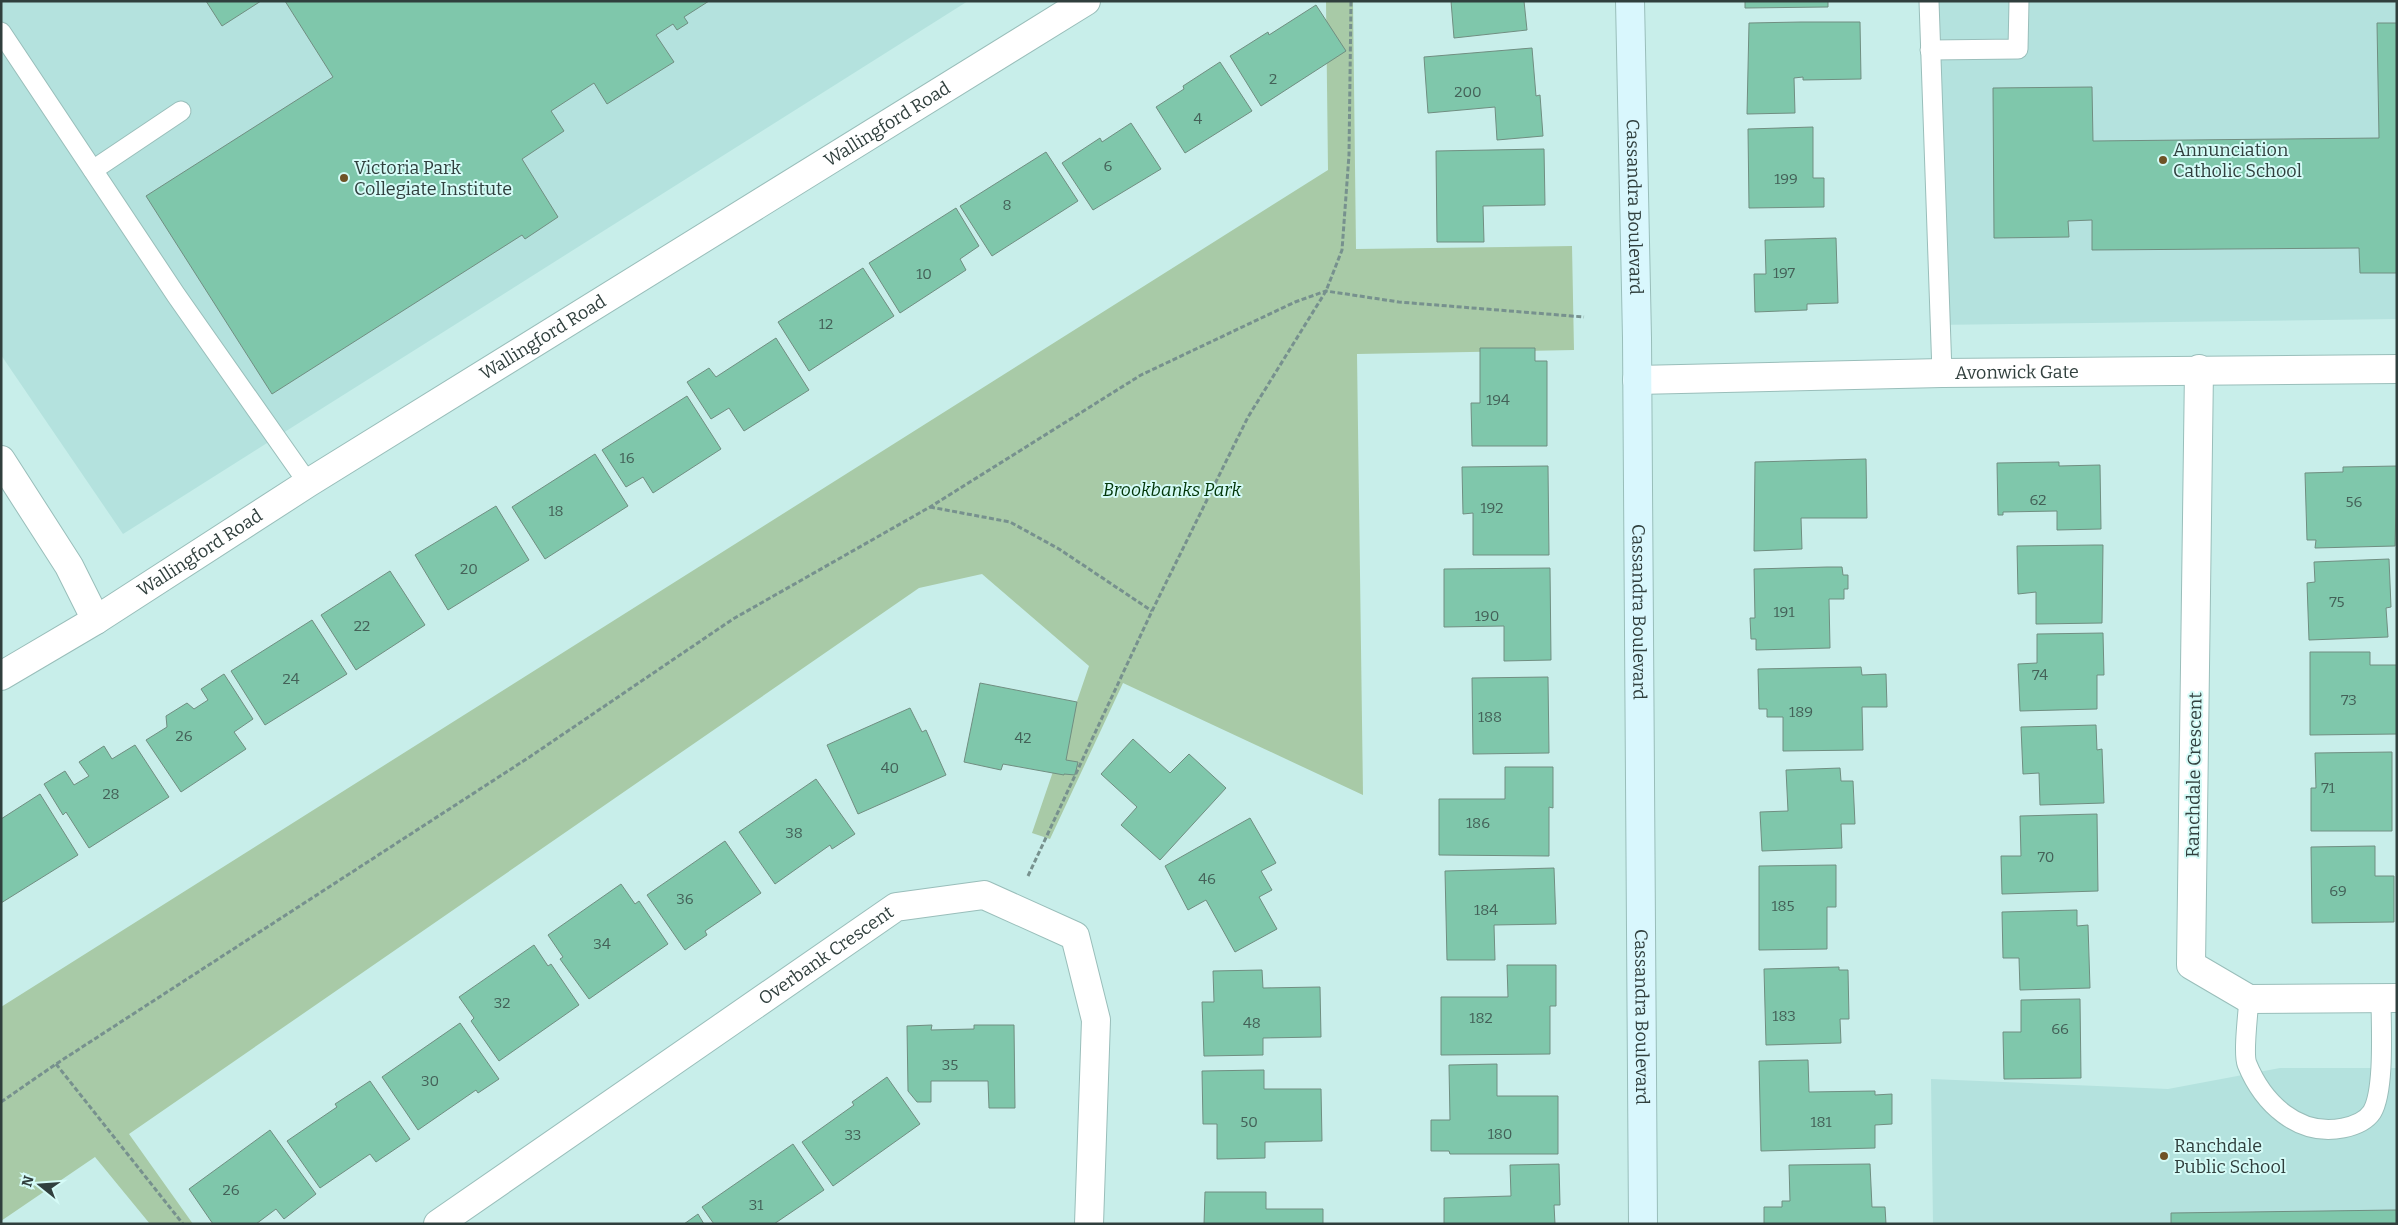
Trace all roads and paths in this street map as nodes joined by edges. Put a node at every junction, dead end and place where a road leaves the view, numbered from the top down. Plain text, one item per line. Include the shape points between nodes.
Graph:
1 (1086, 1) edge
2 (1351, 1) edge
3 (1630, 1) edge
4 (1929, 1) edge
5 (2019, 1) edge
6 (1, 32) edge
7 (1930, 50) junction
8 (180, 111) dead end
9 (93, 170) junction
10 (1326, 290) junction
11 (1584, 317) dead end
12 (2199, 369) junction
13 (2397, 369) edge
14 (1942, 373) junction
15 (1637, 380) junction
16 (1, 460) edge
17 (308, 483) junction
18 (930, 507) junction
19 (1152, 611) junction
20 (96, 620) junction
21 (1, 676) edge
22 (1013, 908) junction
23 (2389, 998) edge
24 (2249, 1000) junction
25 (56, 1064) junction
26 (1, 1102) edge
27 (183, 1224) edge
28 (438, 1224) edge
29 (1089, 1224) edge
30 (1643, 1224) edge

1 - 17 street, Wallingford Road
2 - 10 path via 1349,155 1342,250
3 - 15 street, Cassandra Boulevard
4 - 7 lane
5 - 7 lane via 2018,49
6 - 9 lane
7 - 14 lane
8 - 9 lane
9 - 17 lane
10 - 11 path via 1399,302
10 - 18 path via 1141,376
10 - 19 path via 1248,417
12 - 13 street, Avonwick Gate
12 - 14 street, Avonwick Gate
12 - 24 street, Ranchdale Crescent via 2191,965
14 - 15 street, Avonwick Gate
15 - 30 street, Cassandra Boulevard
16 - 20 street via 69,566
17 - 20 street, Wallingford Road
18 - 19 path via 1010,522 1059,549
18 - 25 path via 733,619 528,758
19 - 22 path
20 - 21 street, Wallingford Road
22 - 28 street, Overbank Crescent via 984,895 896,907
22 - 29 street, Overbank Crescent via 1074,936 1096,1020
23 - 24 street
23 - 24 lane via 2379,1091 2372,1112 2354,1125 2328,1131 2292,1121 2264,1096 2246,1062
25 - 26 path
25 - 27 path

